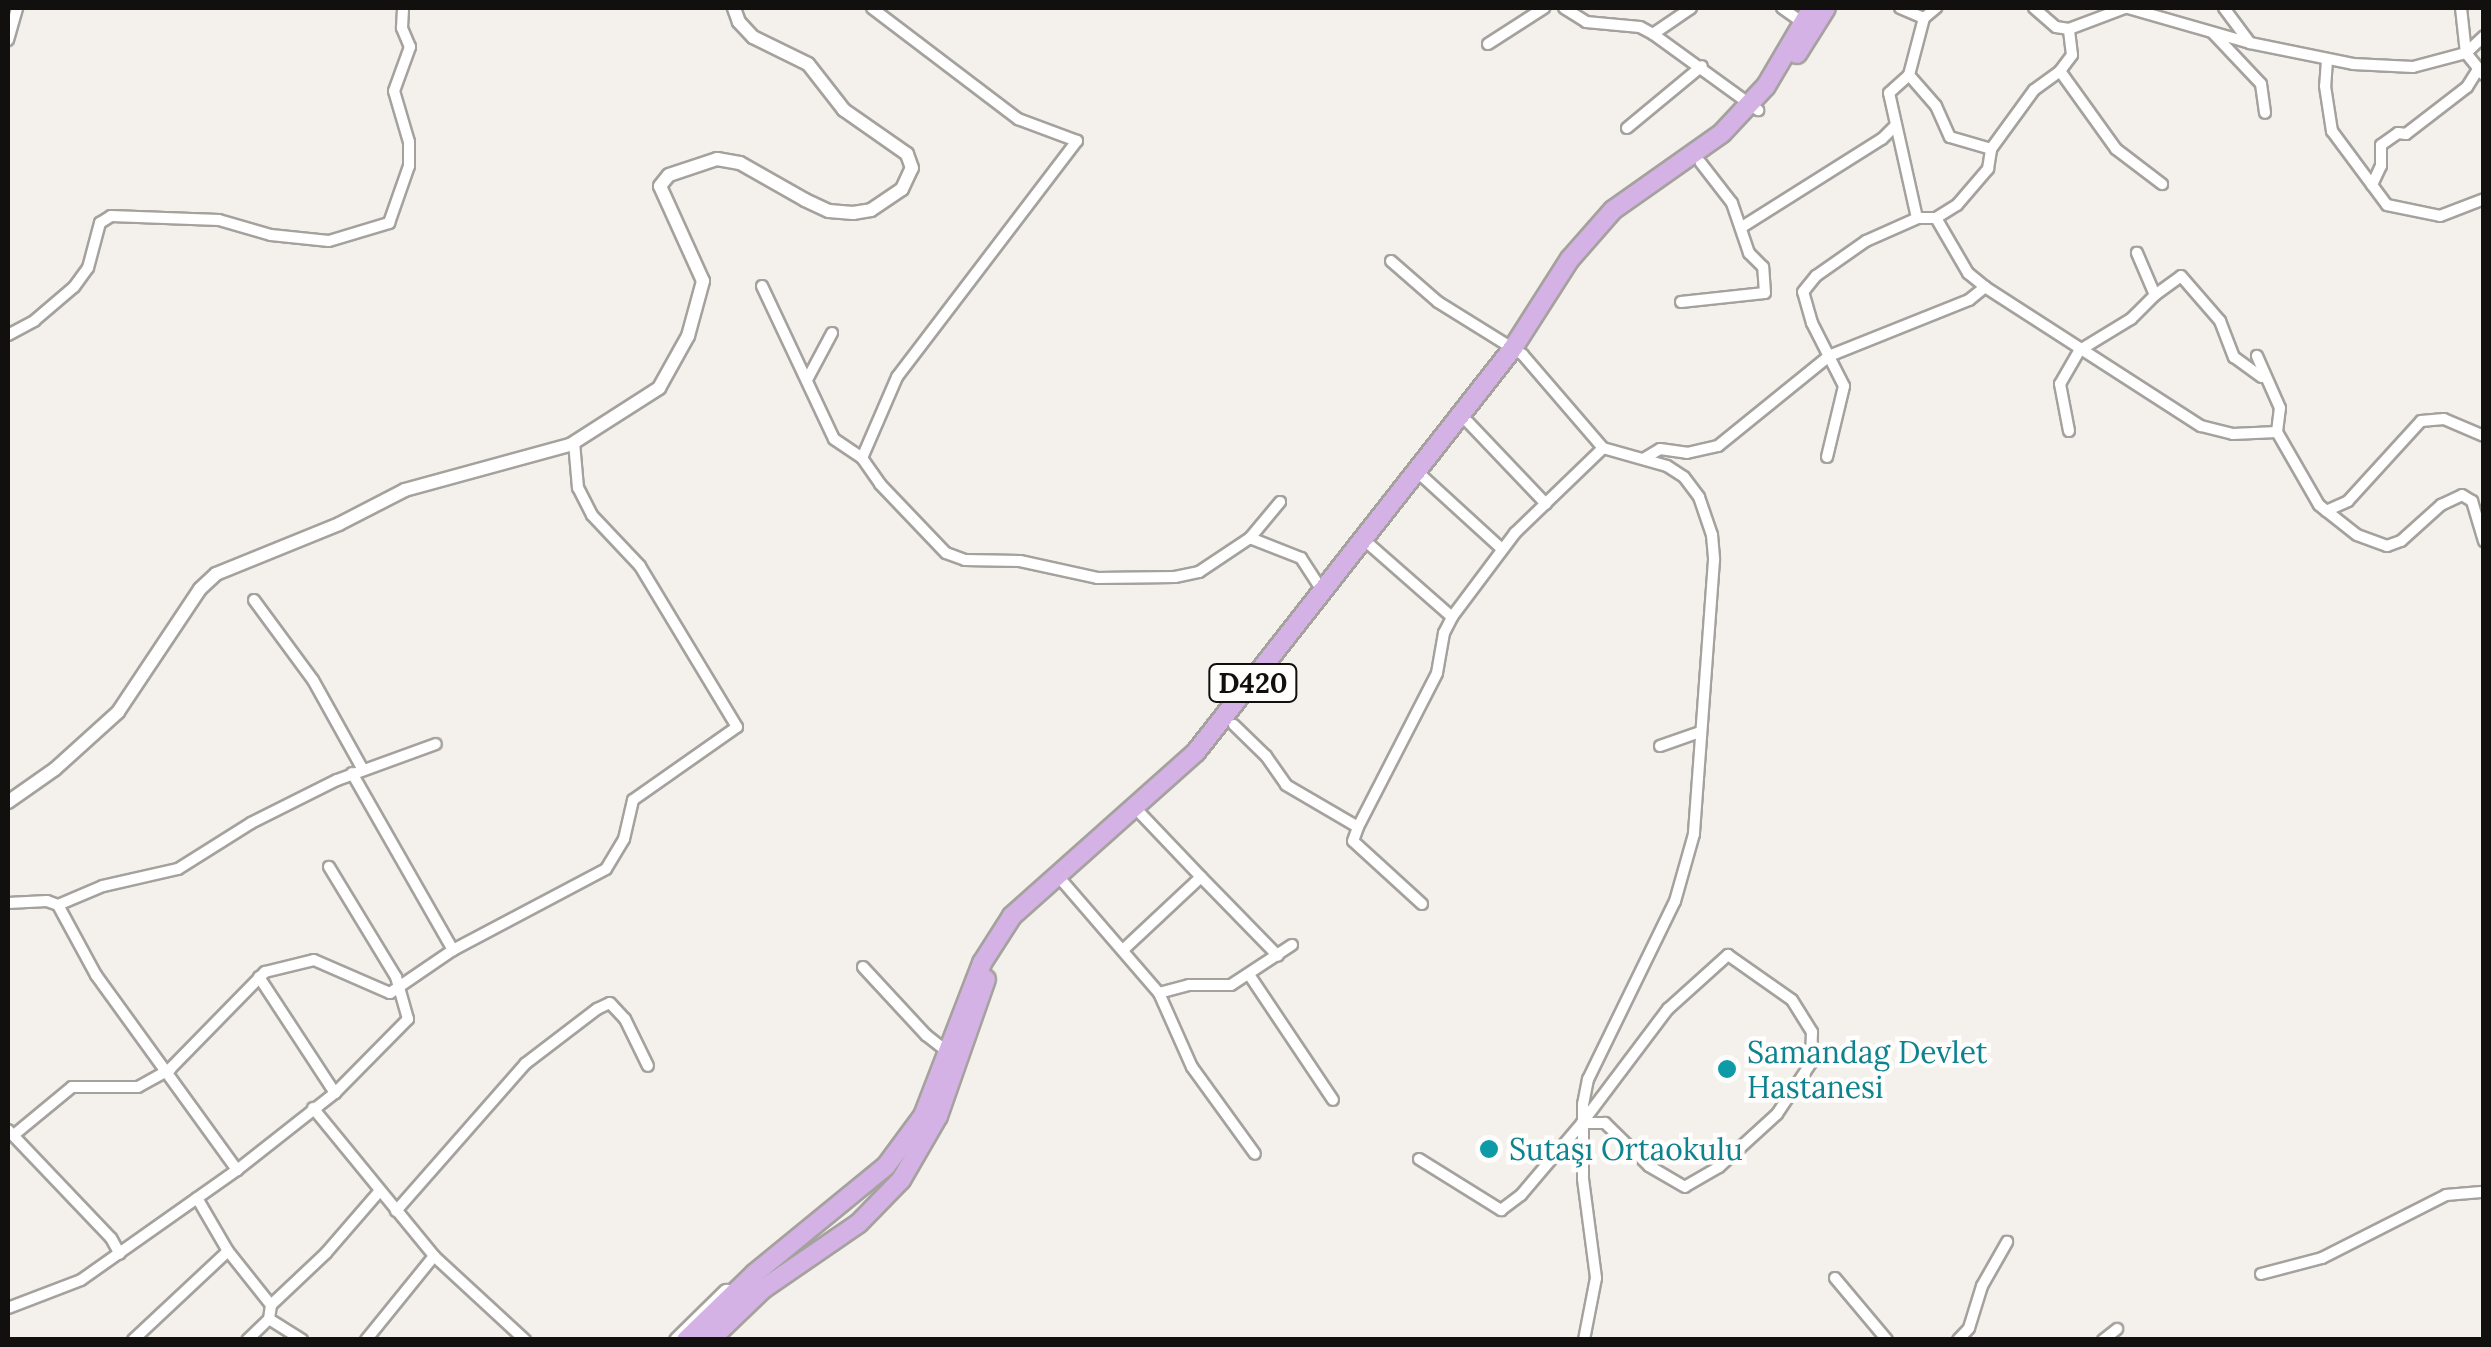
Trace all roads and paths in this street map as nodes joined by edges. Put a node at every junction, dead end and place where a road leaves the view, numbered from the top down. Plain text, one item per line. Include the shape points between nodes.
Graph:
1 (17, 8) edge
2 (403, 8) edge
3 (734, 8) edge
4 (872, 8) edge
5 (1544, 8) edge
6 (1564, 8) edge
7 (1691, 8) edge
8 (1782, 8) edge
9 (1826, 8) edge
10 (1900, 8) edge
11 (1936, 8) edge
12 (2034, 8) edge
13 (2126, 8) edge
14 (2224, 8) edge
15 (2461, 8) edge
16 (1924, 18) junction
17 (1809, 20) edge
18 (2069, 29) junction
19 (2212, 32) junction
20 (1653, 34) junction
21 (2484, 36) edge
22 (8, 40) edge
23 (2250, 43) junction
24 (1488, 44) dead end
25 (2466, 52) junction
26 (2328, 60) junction
27 (1702, 66) junction
28 (2060, 71) junction
29 (2481, 72) edge
30 (1909, 75) junction
31 (1754, 107) junction
32 (2264, 113) dead end
33 (1895, 126) junction
34 (1627, 128) dead end
35 (1991, 150) junction
36 (1700, 163) junction
37 (2162, 184) dead end
38 (2372, 185) junction
39 (2484, 199) edge
40 (1917, 218) junction
41 (1936, 218) junction
42 (1742, 227) junction
43 (2137, 253) dead end
44 (1391, 261) dead end
45 (762, 286) dead end
46 (1984, 288) junction
47 (2155, 295) junction
48 (1438, 302) junction
49 (1680, 302) dead end
50 (1441, 316) dead end
51 (832, 333) dead end
52 (8, 335) edge
53 (2080, 350) junction
54 (1518, 352) junction
55 (1829, 356) junction
56 (2257, 356) dead end
57 (2262, 377) junction
58 (808, 378) junction
59 (1468, 422) junction
60 (2069, 432) dead end
61 (2278, 432) junction
62 (2484, 436) edge
63 (574, 442) junction
64 (1603, 448) junction
65 (862, 458) junction
66 (1645, 458) junction
67 (1827, 458) dead end
68 (1422, 476) junction
69 (1280, 502) dead end
70 (1546, 504) junction
71 (2326, 510) junction
72 (1250, 538) junction
73 (2484, 541) edge
74 (1370, 545) junction
75 (1502, 550) junction
76 (1323, 592) junction
77 (254, 600) dead end
78 (1452, 617) junction
79 (1234, 725) junction
80 (1700, 732) junction
81 (436, 744) dead end
82 (1660, 746) dead end
83 (357, 771) junction
84 (8, 802) edge
85 (1141, 814) junction
86 (1358, 826) junction
87 (329, 868) dead end
88 (1202, 877) junction
89 (1064, 883) junction
90 (8, 904) edge
91 (1422, 904) dead end
92 (58, 905) junction
93 (1292, 945) dead end
94 (1124, 949) junction
95 (453, 950) junction
96 (1278, 956) junction
97 (863, 968) dead end
98 (1250, 976) junction
99 (259, 977) junction
100 (400, 986) junction
101 (1159, 994) junction
102 (949, 1053) junction
103 (648, 1066) dead end
104 (164, 1072) junction
105 (335, 1092) junction
106 (1333, 1100) dead end
107 (313, 1108) junction
108 (1582, 1123) junction
109 (11, 1132) edge
110 (1255, 1154) dead end
111 (1419, 1159) dead end
112 (238, 1170) junction
113 (2484, 1192) edge
114 (378, 1193) junction
115 (197, 1198) junction
116 (396, 1212) junction
117 (2007, 1242) dead end
118 (228, 1250) junction
119 (120, 1254) junction
120 (434, 1256) junction
121 (2261, 1274) dead end
122 (1835, 1278) dead end
123 (740, 1288) junction
124 (271, 1305) junction
125 (8, 1308) edge
126 (268, 1318) junction
127 (2116, 1328) dead end
128 (133, 1340) edge
129 (247, 1340) edge
130 (302, 1340) edge
131 (366, 1340) edge
132 (525, 1340) edge
133 (677, 1340) edge
134 (686, 1340) edge
135 (710, 1340) edge
136 (1584, 1340) edge
137 (1887, 1340) edge
138 (1958, 1340) edge
139 (2104, 1340) edge

1 - 22 street
2 - 52 street via 410,47 394,91 409,166 389,223 329,241 270,235 219,220 111,216 100,223 88,268 74,287
3 - 63 street via 753,37 808,64 844,110 907,154 912,168 902,189 854,214 829,211 740,163 717,159 669,175 660,186 703,281 698,312 659,388
4 - 65 street via 1018,119 1077,141 897,378
5 - 24 street
6 - 20 street via 1586,22 1640,26
7 - 20 street
8 - 17 street
9 - 17 highway, D420
10 - 16 street
11 - 16 street
12 - 18 street
13 - 18 street
13 - 19 street
14 - 23 street
15 - 25 street
16 - 30 street
17 - 31 highway, D420
18 - 28 street via 2072,55
19 - 23 street
19 - 32 street via 2262,84
20 - 27 street
21 - 25 street
23 - 26 street
25 - 26 street via 2413,67
25 - 29 street
26 - 38 street via 2332,131
27 - 31 street
27 - 34 street
28 - 35 street via 2034,90
28 - 37 street via 2116,149
29 - 38 street via 2382,146
30 - 33 street via 1888,93
30 - 35 street via 1936,106 1950,137
31 - 36 highway, D420
31 - 54 highway, D420 via 1613,210 1570,259
33 - 40 street
33 - 42 street
35 - 41 street via 1988,169
36 - 42 street
36 - 54 highway, D420 via 1606,230
38 - 39 street via 2387,205 2440,216
40 - 41 street
40 - 55 street via 1866,241 1803,292
41 - 46 street
42 - 49 street via 1749,254 1763,267 1765,294
43 - 47 street
44 - 48 street
45 - 58 street
46 - 53 street
46 - 55 street
47 - 53 street via 2131,319
47 - 57 street via 2181,276 2220,320 2234,357
48 - 50 street
48 - 54 street
51 - 58 street
53 - 60 street via 2060,384
53 - 61 street via 2201,426 2233,434
54 - 59 highway, D420
54 - 64 street
54 - 76 highway, D420 via 1424,456
55 - 66 street via 1718,446 1687,453 1660,449
55 - 67 street via 1844,386
56 - 57 street
57 - 61 street via 2280,408
58 - 65 street via 834,439
59 - 68 highway, D420
59 - 70 street
61 - 71 street via 2301,479
62 - 71 street via 2444,419 2421,421 2348,501
63 - 84 street via 405,490 216,574 118,712
63 - 95 street via 578,488 592,515 640,566 737,727 633,800 624,839 606,869
64 - 66 street
64 - 70 street
65 - 72 street via 933,544 965,560 1020,561 1097,578 1175,577 1199,572
66 - 80 street via 1684,477 1712,535
68 - 74 highway, D420
68 - 75 street
69 - 72 street
70 - 75 street
71 - 73 street via 2357,535 2387,546 2462,495 2472,501
72 - 76 street via 1300,558
74 - 78 street
74 - 79 highway, D420
75 - 78 street
76 - 102 highway, D420 via 1196,752 1012,916 982,963
77 - 83 street via 314,680
78 - 86 street via 1437,673
79 - 85 highway, D420
79 - 86 street via 1286,785
80 - 82 street
80 - 108 street via 1686,870 1651,958 1588,1079
81 - 83 street
83 - 92 street via 251,823 178,869 103,886
83 - 95 street
85 - 88 street
85 - 89 highway, D420
86 - 91 street via 1353,840
87 - 100 street
88 - 94 street
88 - 96 street
89 - 94 street
89 - 135 highway, D420 via 1000,948 938,1116 901,1180 859,1223 763,1290
90 - 92 street
92 - 104 street via 96,975
93 - 96 street
94 - 101 street
95 - 100 street
96 - 98 street
97 - 102 street
98 - 101 street via 1231,985 1190,985
98 - 106 street
99 - 100 street via 314,960 390,993
99 - 104 street
99 - 105 street
100 - 105 street via 408,1019
101 - 110 street via 1192,1067
102 - 123 highway, D420 via 923,1116 886,1166
103 - 116 street via 610,1003 598,1009 543,1046
104 - 109 street via 138,1087 72,1088
104 - 112 street
105 - 107 street
107 - 112 street
107 - 114 street
108 - 108 street via 1668,1009 1728,955 1792,1000 1812,1032 1811,1064 1778,1114 1720,1167 1685,1187 1649,1166 1605,1123
108 - 111 street via 1501,1210
108 - 136 street via 1596,1278
109 - 119 street
112 - 115 street
113 - 121 street via 2446,1195 2322,1258
114 - 116 street
114 - 124 street
115 - 118 street
115 - 119 street
116 - 120 street
117 - 138 street
118 - 124 street
118 - 128 street
119 - 125 street via 81,1280
120 - 131 street
120 - 132 street
122 - 137 street
123 - 133 main road via 718,1297
123 - 134 highway, D420
124 - 126 street
126 - 129 street
126 - 130 street
127 - 139 street

